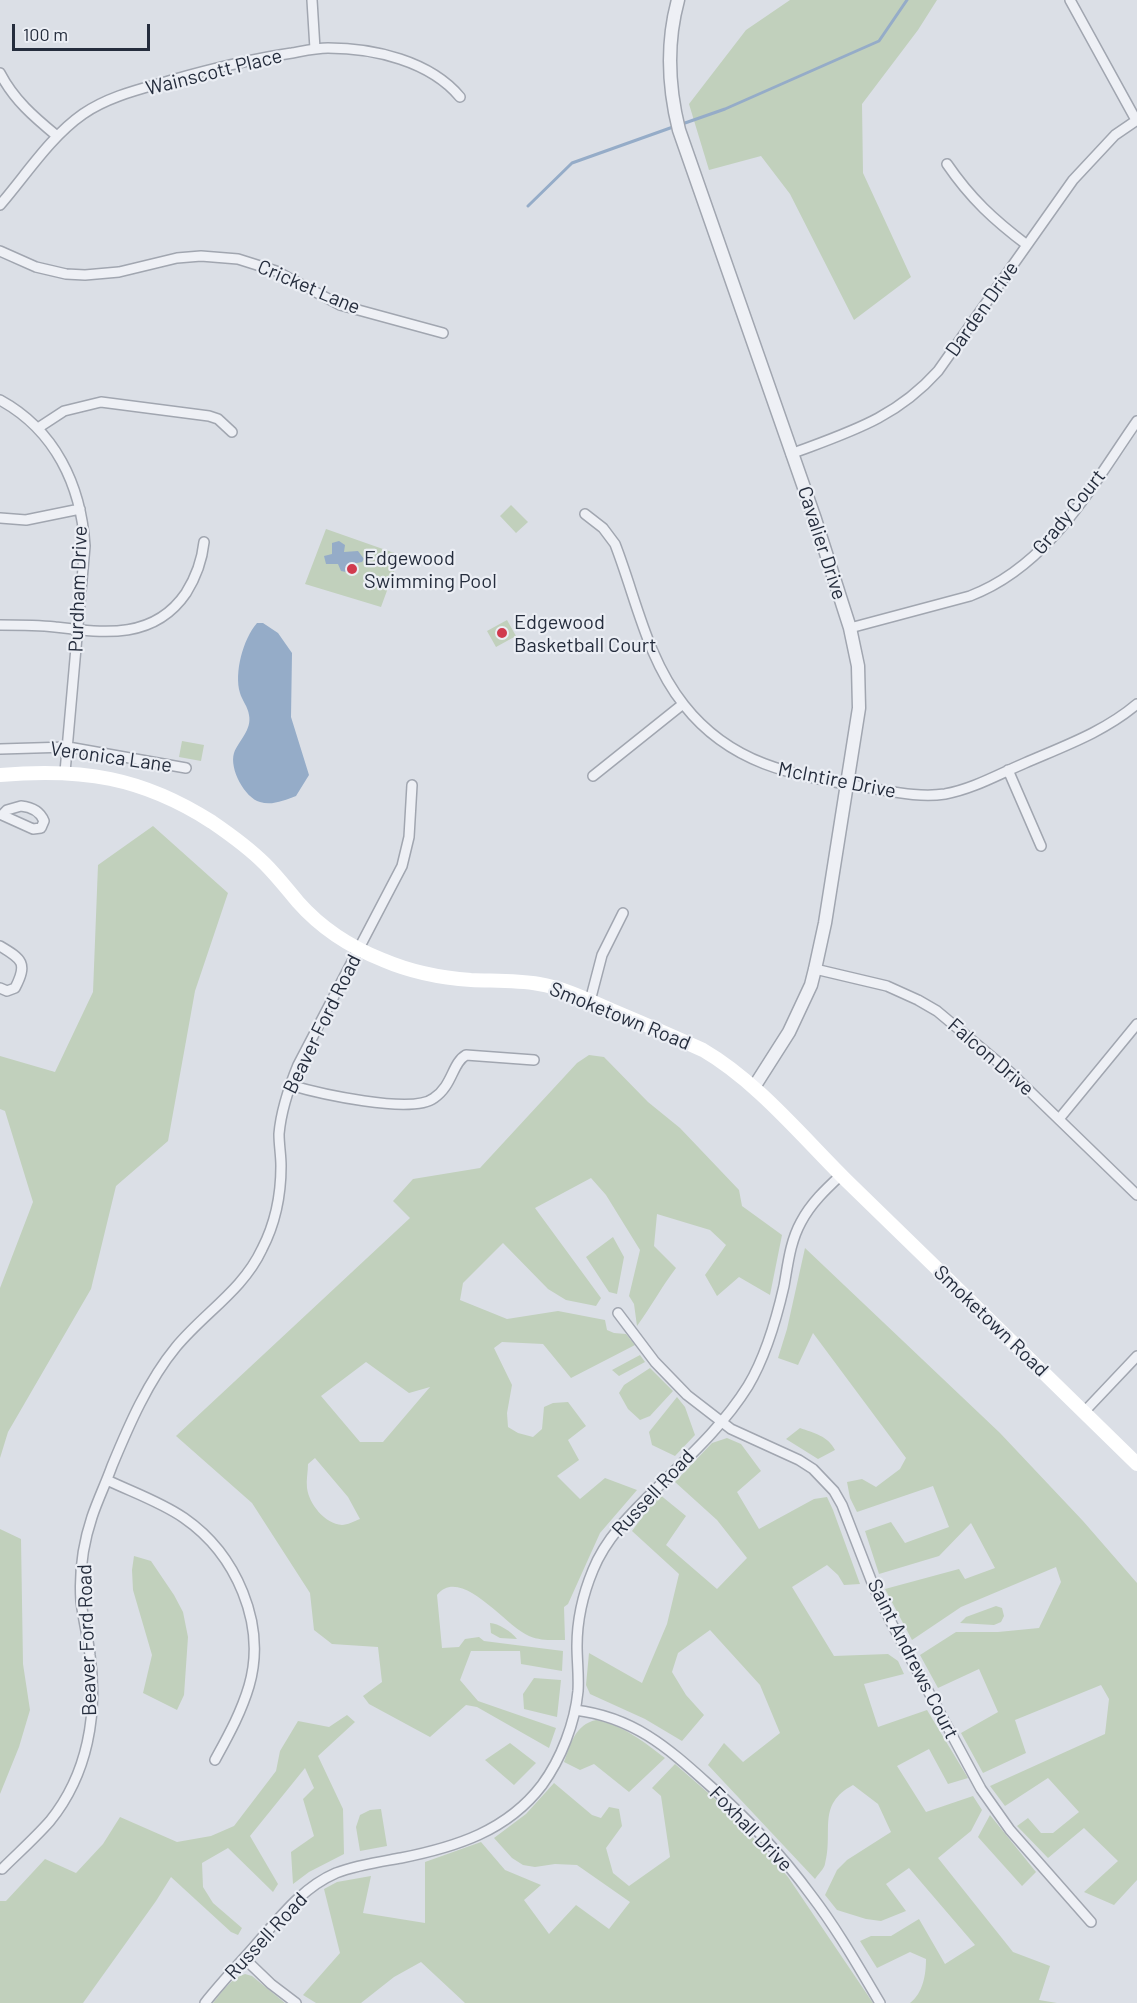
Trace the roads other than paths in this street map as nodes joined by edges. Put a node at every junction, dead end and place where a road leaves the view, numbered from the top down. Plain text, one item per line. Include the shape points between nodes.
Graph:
1 (312, 0) edge
2 (678, 0) edge
3 (1070, 0) edge
4 (315, 49) junction
5 (0, 73) edge
6 (460, 97) dead end
7 (1137, 120) edge
8 (57, 136) junction
9 (947, 164) dead end
10 (0, 205) edge
11 (1027, 245) junction
12 (0, 250) edge
13 (443, 333) dead end
14 (0, 400) edge
15 (1137, 422) edge
16 (38, 428) junction
17 (232, 432) dead end
18 (791, 454) junction
19 (80, 509) junction
20 (585, 514) dead end
21 (0, 518) edge
22 (204, 542) dead end
23 (0, 625) edge
24 (849, 628) junction
25 (78, 631) junction
26 (683, 704) junction
27 (1137, 704) edge
28 (68, 747) junction
29 (0, 749) edge
30 (186, 768) dead end
31 (1008, 770) junction
32 (65, 772) junction
33 (0, 775) edge
34 (593, 776) dead end
35 (847, 784) junction
36 (412, 785) dead end
37 (1041, 846) dead end
38 (623, 913) dead end
39 (0, 946) edge
40 (358, 949) junction
41 (815, 969) junction
42 (0, 988) edge
43 (590, 1000) junction
44 (1137, 1024) edge
45 (534, 1060) dead end
46 (290, 1085) junction
47 (754, 1087) junction
48 (1059, 1119) junction
49 (841, 1174) junction
50 (1137, 1195) edge
51 (618, 1314) dead end
52 (1137, 1356) edge
53 (1084, 1412) junction
54 (721, 1422) junction
55 (1137, 1464) edge
56 (107, 1480) junction
57 (575, 1710) junction
58 (215, 1760) dead end
59 (2, 1869) dead end
60 (1091, 1922) dead end
61 (244, 1958) junction
62 (206, 2003) edge
63 (296, 2003) edge
64 (880, 2003) edge

1 - 4 street
2 - 18 street, Cavalier Drive via 669,77 679,130
3 - 7 street
4 - 6 street, Wainscott Place via 349,49 395,58 432,72
4 - 8 street, Wainscott Place via 228,65 119,96 82,114
5 - 8 street via 18,102
7 - 11 street, Darden Drive via 1091,159
8 - 10 street, Wainscott Place
9 - 11 street via 973,199
11 - 18 street, Darden Drive via 938,371 910,399 863,427
12 - 13 street, Cricket Lane via 36,267 85,275 119,272 185,257 238,259 276,271 340,304
14 - 16 street, Purdham Drive
15 - 24 street, Grady Court via 1054,536 1020,570 970,596
16 - 17 street via 64,411 101,402 209,416
16 - 19 street, Purdham Drive via 68,473
18 - 24 street, Cavalier Drive
19 - 21 street via 26,519
19 - 25 street, Purdham Drive via 85,546
20 - 26 street, McIntire Drive via 615,543 658,666
22 - 25 street via 192,583 175,607 162,617 128,630
23 - 25 street
24 - 35 street, Cavalier Drive via 860,687
25 - 28 street, Purdham Drive
26 - 34 street
26 - 35 street, McIntire Drive via 709,732 741,754 782,771
27 - 31 street, McIntire Drive via 1083,738
28 - 29 street, Veronica Lane
28 - 30 street, Veronica Lane
28 - 32 street, Purdham Drive
31 - 35 street, McIntire Drive via 944,794 910,794
31 - 37 street
32 - 33 main road, Smoketown Road
32 - 40 main road, Smoketown Road via 132,783 201,815 252,852 312,917
35 - 41 street, Cavalier Drive
36 - 40 street, Beaver Ford Road via 409,837 402,866
38 - 43 street via 602,955
39 - 42 street via 18,957 22,969 15,987 7,991
40 - 43 main road, Smoketown Road via 428,974 540,984
40 - 46 street, Beaver Ford Road
41 - 47 street, Cavalier Drive via 789,1032
41 - 48 street, Falcon Drive via 869,981 937,1011
43 - 47 main road, Smoketown Road via 702,1050
44 - 48 street
45 - 46 street via 466,1055 457,1062 442,1092 416,1105 338,1097
46 - 56 street, Beaver Ford Road via 279,1137 281,1167 276,1209 262,1250 241,1282 168,1356 133,1419
47 - 49 main road, Smoketown Road
48 - 50 street, Falcon Drive
49 - 53 main road, Smoketown Road
49 - 54 street, Russell Road via 800,1223 788,1257 770,1338 749,1384
51 - 54 street, Saint Andrews Court via 670,1380
52 - 53 street
53 - 55 main road, Smoketown Road
54 - 57 street, Russell Road via 628,1517 603,1549 581,1609
54 - 60 street, Saint Andrews Court via 806,1464 834,1491 892,1624 981,1789 1010,1830
56 - 58 street via 169,1509 198,1528 223,1555 239,1583 252,1626 253,1666 243,1705
56 - 59 street, Beaver Ford Road via 92,1516 81,1574 93,1696 85,1758 58,1810
57 - 61 street, Russell Road via 554,1766 532,1797 510,1818 458,1844 357,1866 327,1878 296,1900
57 - 64 street, Foxhall Drive via 621,1720 647,1734 679,1757 737,1810 813,1896
61 - 62 street, Russell Road
61 - 63 street

